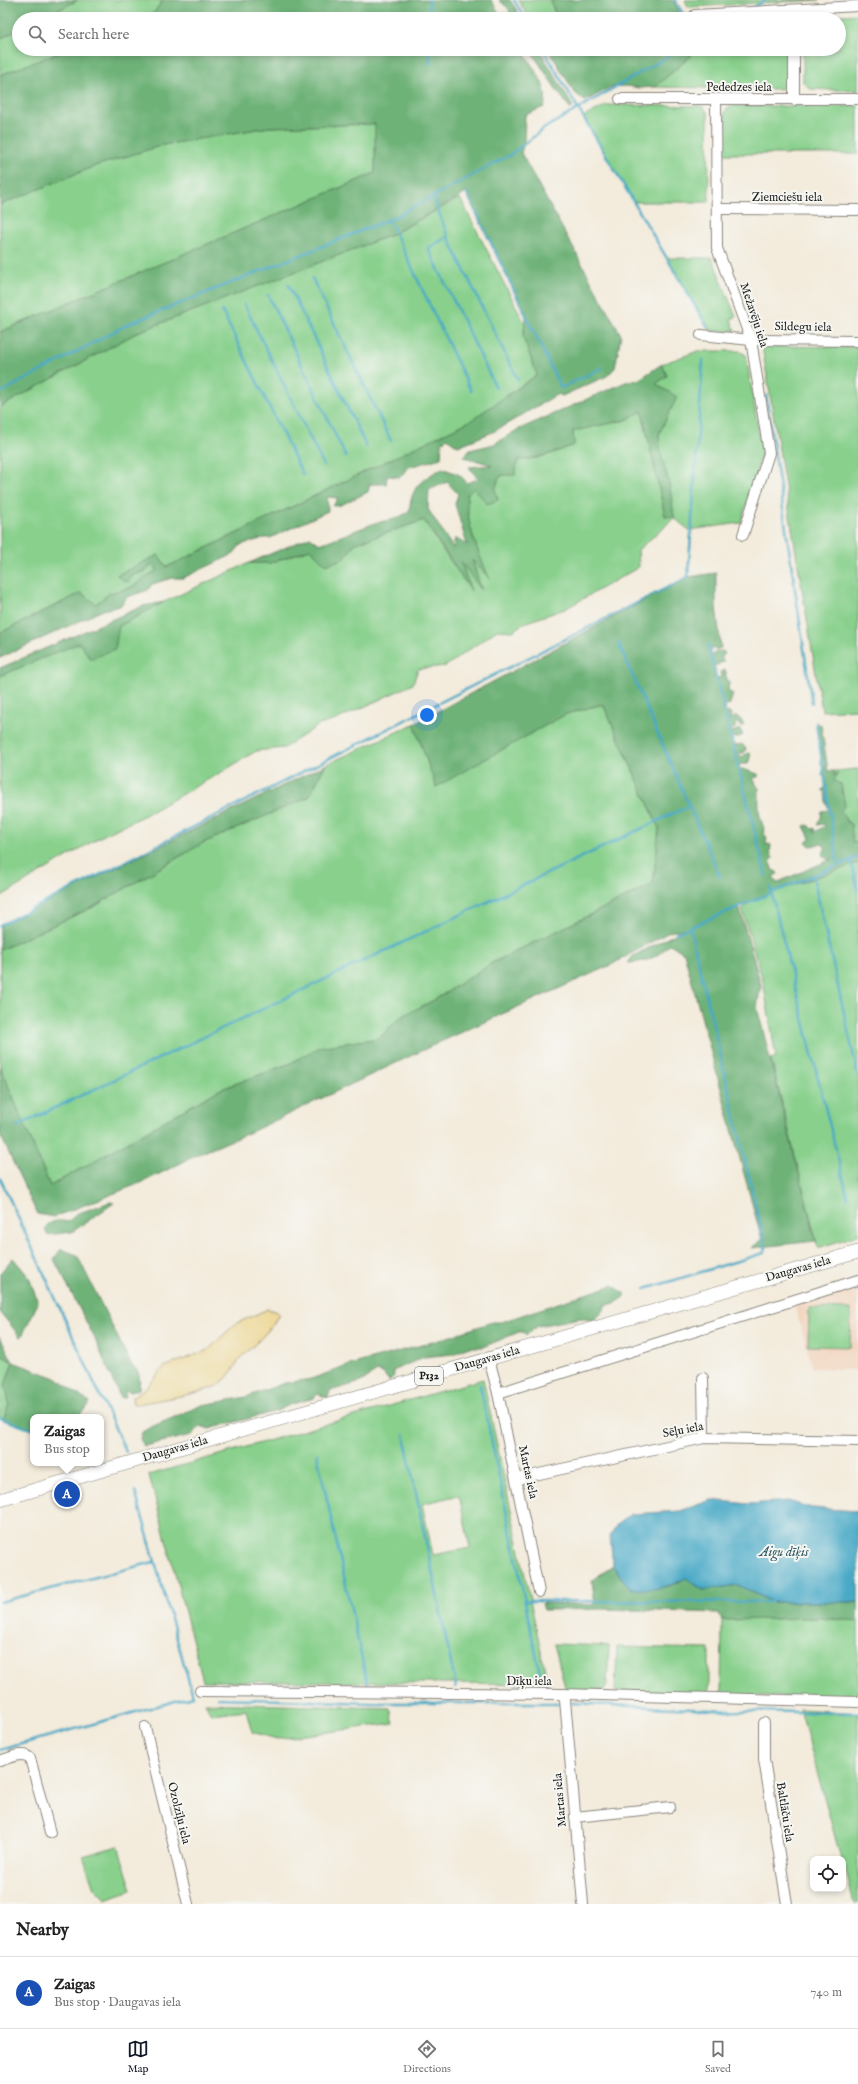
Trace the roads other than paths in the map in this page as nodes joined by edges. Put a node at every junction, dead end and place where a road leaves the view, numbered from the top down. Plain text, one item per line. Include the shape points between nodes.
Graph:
1 (858, 6) edge
2 (810, 12) edge
3 (794, 56) edge
4 (620, 99) dead end
5 (716, 100) junction
6 (794, 100) junction
7 (858, 100) edge
8 (717, 209) junction
9 (858, 210) edge
10 (701, 335) dead end
11 (751, 340) junction
12 (858, 341) edge
13 (743, 535) dead end
14 (858, 1252) edge
15 (858, 1280) edge
16 (489, 1359) junction
17 (703, 1378) dead end
18 (498, 1393) junction
19 (704, 1438) junction
20 (858, 1441) edge
21 (516, 1479) junction
22 (0, 1500) edge
23 (539, 1592) dead end
24 (200, 1691) dead end
25 (563, 1694) junction
26 (858, 1702) edge
27 (764, 1723) dead end
28 (145, 1727) dead end
29 (0, 1761) edge
30 (670, 1807) dead end
31 (575, 1817) junction
32 (50, 1833) dead end
33 (188, 1904) edge
34 (583, 1904) edge
35 (787, 1904) edge

1 - 2 street
3 - 6 street
4 - 5 street, Pededzes iela
5 - 6 street, Pededzes iela
5 - 8 street, Mežavēju iela
6 - 7 street, Pededzes iela
8 - 9 street, Ziemciešu iela
8 - 11 street, Mežavēju iela via 717,248
10 - 11 street, Sildegu iela
11 - 12 street, Sildegu iela
11 - 13 street, Mežavēju iela via 769,453
14 - 16 main road, Daugavas iela / P132
15 - 18 street
16 - 18 street, Martas iela
16 - 22 main road, Daugavas iela / P132
17 - 19 street
18 - 21 street, Martas iela
19 - 20 street, Sēļu iela
19 - 21 street, Sēļu iela
21 - 23 street, Martas iela
24 - 25 street, Dīķu iela
25 - 26 street, Dīķu iela
25 - 31 street, Martas iela
27 - 35 street, Baltlāču iela via 764,1759
28 - 33 street, Ozolzīļu iela
29 - 32 street via 21,1755 30,1758
30 - 31 street
31 - 34 street, Martas iela

